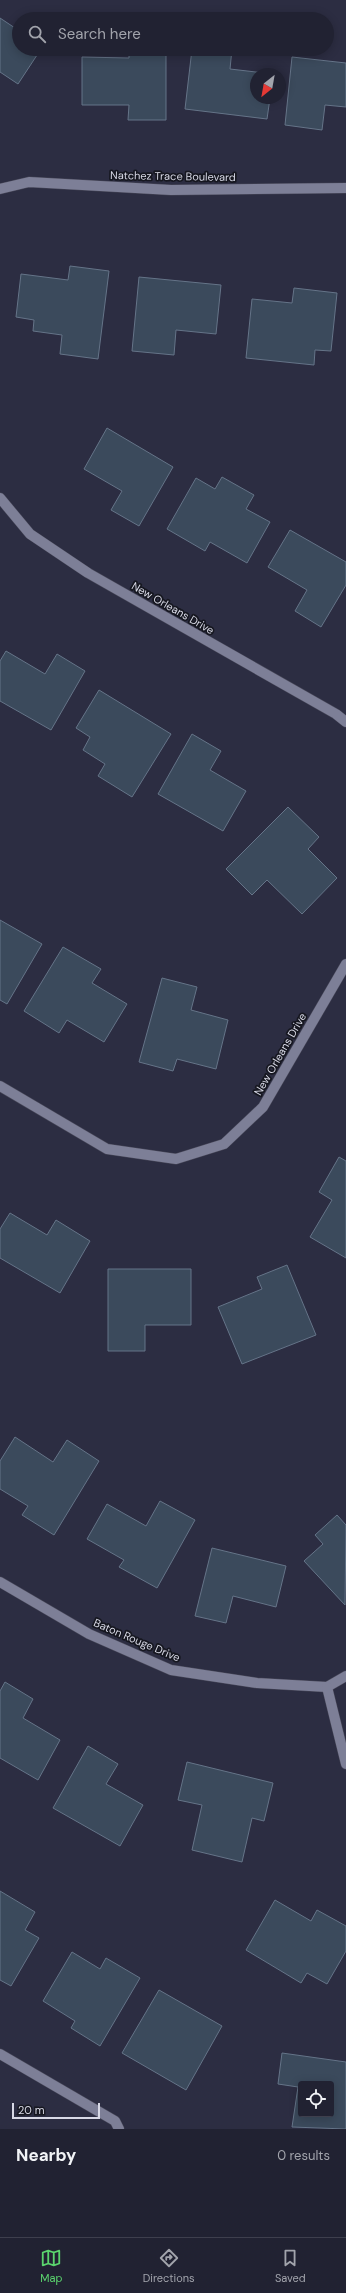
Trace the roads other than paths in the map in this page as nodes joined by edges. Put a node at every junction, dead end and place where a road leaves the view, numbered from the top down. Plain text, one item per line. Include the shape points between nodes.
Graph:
1 (346, 188) edge
2 (0, 189) edge
3 (0, 498) edge
4 (346, 722) edge
5 (346, 964) edge
6 (0, 1086) edge
7 (0, 1582) edge
8 (346, 1676) edge
9 (327, 1687) junction
10 (346, 1764) edge
11 (0, 2054) edge
12 (119, 2129) edge

1 - 2 street, Natchez Trace Boulevard via 171,190 30,182
3 - 4 street, New Orleans Drive via 30,534 88,573
5 - 6 street, New Orleans Drive via 263,1108 224,1144 176,1159 106,1149
7 - 9 street, Baton Rouge Drive via 89,1634 171,1670 257,1683
8 - 9 street
9 - 10 street
11 - 12 street via 115,2121

